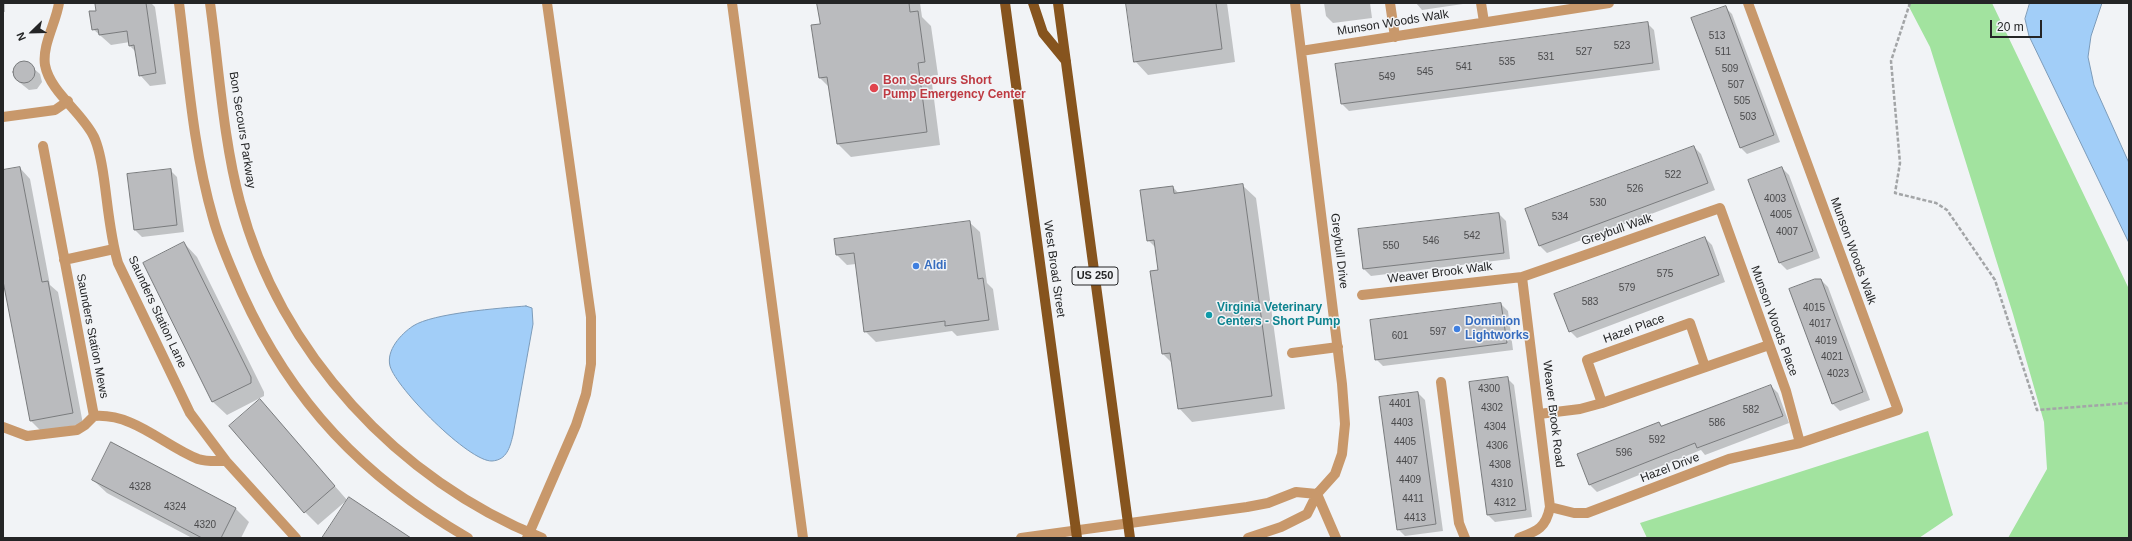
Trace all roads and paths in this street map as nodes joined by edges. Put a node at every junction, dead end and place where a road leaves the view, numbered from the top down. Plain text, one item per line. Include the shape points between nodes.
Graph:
1 (59, 3) edge
2 (178, 3) edge
3 (210, 3) edge
4 (547, 3) edge
5 (732, 3) edge
6 (1005, 3) edge
7 (1033, 3) edge
8 (1058, 3) edge
9 (1294, 3) edge
10 (1390, 3) edge
11 (1481, 3) edge
12 (1609, 3) edge
13 (1748, 3) edge
14 (1910, 3) edge
15 (1484, 22) junction
16 (1394, 37) junction
17 (1301, 51) junction
18 (1066, 61) junction
19 (68, 101) junction
20 (3, 117) edge
21 (43, 146) dead end
22 (1720, 208) joint
23 (114, 249) junction
24 (64, 260) junction
25 (1522, 277) junction
26 (1362, 295) dead end
27 (1768, 345) junction
28 (1338, 348) junction
29 (1292, 354) dead end
30 (1705, 367) junction
31 (1441, 382) dead end
32 (1602, 403) junction
33 (2129, 403) edge
34 (1540, 414) junction
35 (94, 416) junction
36 (3, 427) edge
37 (1800, 443) junction
38 (226, 461) junction
39 (1317, 494) junction
40 (1550, 507) junction
41 (1128, 524) junction
42 (1077, 534) edge
43 (528, 535) edge
44 (296, 538) edge
45 (468, 538) edge
46 (542, 538) edge
47 (803, 538) edge
48 (1021, 538) edge
49 (1130, 538) edge
50 (1248, 538) edge
51 (1336, 538) edge
52 (1465, 538) edge
53 (1519, 538) edge

1 - 19 street, Saunders Station Lane via 47,44 45,64 52,82
2 - 45 street via 200,158 213,219 234,274 268,343 288,378 310,407 355,456 404,497
3 - 43 street, Bon Secours Parkway via 233,172 241,204 255,247 295,328 332,379 368,422 405,456 461,497
4 - 43 street via 592,338 586,394 578,419
5 - 47 street
6 - 42 main road, West Broad Street
7 - 18 main road via 1043,33
8 - 18 main road, US 250
9 - 17 street, Greybull Drive
10 - 16 street
11 - 15 street
12 - 15 street, Munson Woods Walk
13 - 37 street, Munson Woods Walk via 1898,410
14 - 33 path via 1891,61 1900,163 1895,193 1936,203 1948,210 1995,280 2037,410
15 - 16 street, Munson Woods Walk
16 - 17 street, Munson Woods Walk
17 - 28 street, Greybull Drive
18 - 41 main road, US 250
19 - 20 street via 55,110
19 - 23 street, Saunders Station Lane via 88,126 98,146
21 - 24 street, Saunders Station Mews
22 - 25 street, Greybull Walk
22 - 27 street, Munson Woods Place
23 - 24 street, Saunders Station Mews
23 - 38 street, Saunders Station Lane via 118,263 190,413
24 - 35 street, Saunders Station Mews
25 - 26 street, Weaver Brook Walk
25 - 34 street, Weaver Brook Road
27 - 30 street
27 - 37 street, Munson Woods Place via 1786,391
28 - 29 street
28 - 39 street, Greybull Drive via 1345,424 1342,454 1336,474
30 - 32 street
30 - 32 street, Hazel Place via 1690,323 1586,360
31 - 52 street via 1459,523
32 - 34 street via 1580,409
34 - 40 street, Weaver Brook Road
35 - 36 street via 86,426 77,430 27,436
35 - 38 street via 107,415 126,420 199,459
37 - 40 street, Hazel Drive via 1729,459 1587,513 1574,513
38 - 44 street, Saunders Station Lane
39 - 41 street via 1296,492 1268,503
39 - 50 street, Greybull Drive via 1306,514 1281,527
39 - 51 street
40 - 53 street, Weaver Brook Road via 1548,519 1538,530
41 - 42 street
41 - 49 main road, US 250
42 - 48 street
43 - 46 street, Bon Secours Parkway

